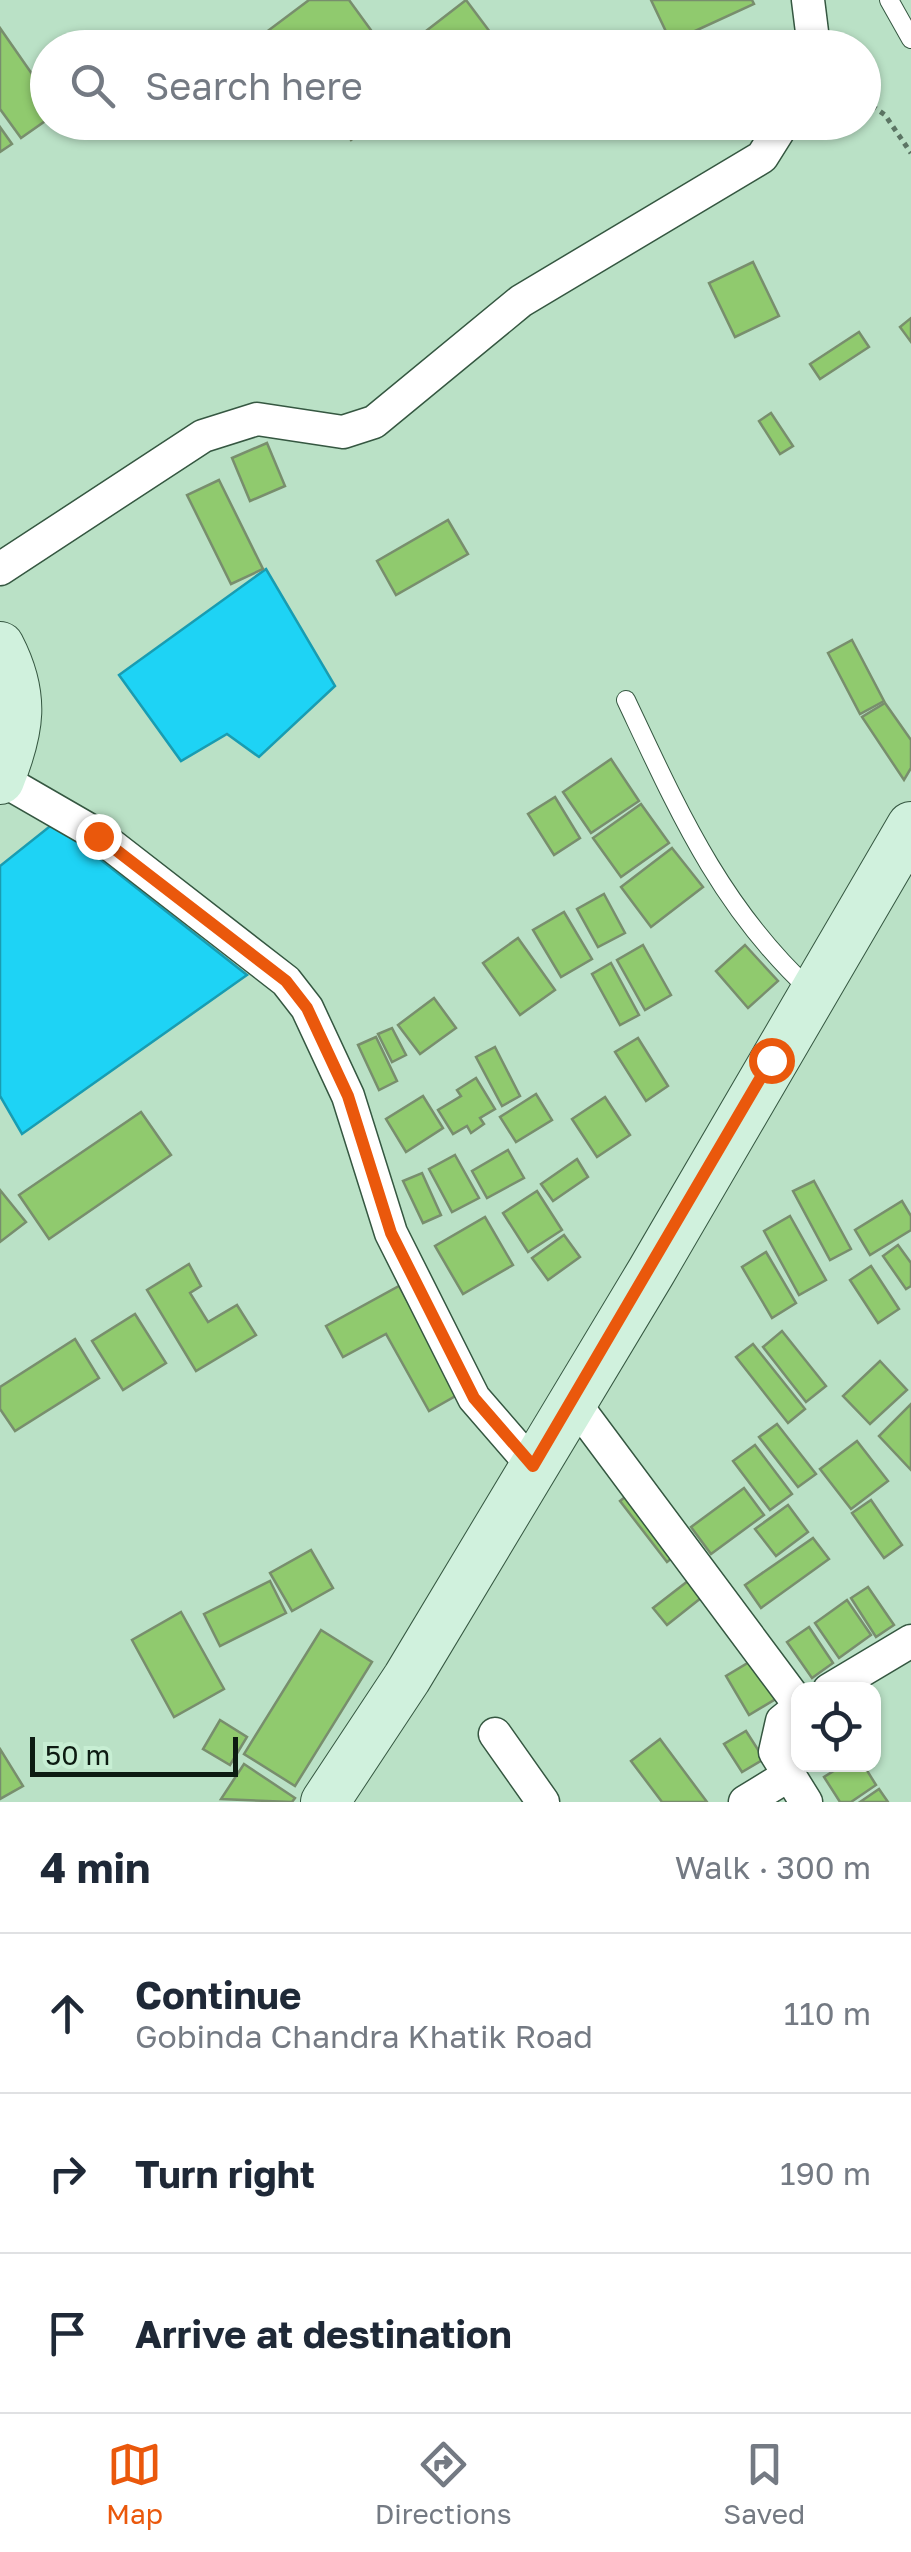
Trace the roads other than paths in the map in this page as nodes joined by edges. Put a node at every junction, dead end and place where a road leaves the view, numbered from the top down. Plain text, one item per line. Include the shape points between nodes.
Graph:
1 (808, 0) edge
2 (889, 0) edge
3 (812, 30) edge
4 (911, 39) edge
5 (773, 140) edge
6 (0, 568) edge
7 (0, 646) edge
8 (626, 700) dead end
9 (0, 780) edge
10 (911, 826) edge
11 (811, 991) junction
12 (573, 1401) junction
13 (533, 1466) junction
14 (911, 1641) edge
15 (843, 1682) edge
16 (791, 1697) edge
17 (791, 1713) edge
18 (495, 1734) dead end
19 (798, 1788) edge
20 (326, 1802) edge
21 (543, 1802) edge
22 (745, 1802) edge

1 - 3 street
2 - 4 lane
5 - 6 street via 762,157 521,300 374,422 343,432 257,419 202,436
7 - 9 main road via 11,667 20,720
8 - 11 lane via 697,850 764,944
9 - 13 street via 98,836 286,981 307,1008 348,1096 391,1233 474,1398
10 - 11 main road
11 - 12 main road
12 - 13 main road
12 - 16 street
13 - 20 main road
14 - 15 street
17 - 19 street via 774,1752
18 - 21 street
19 - 22 street

